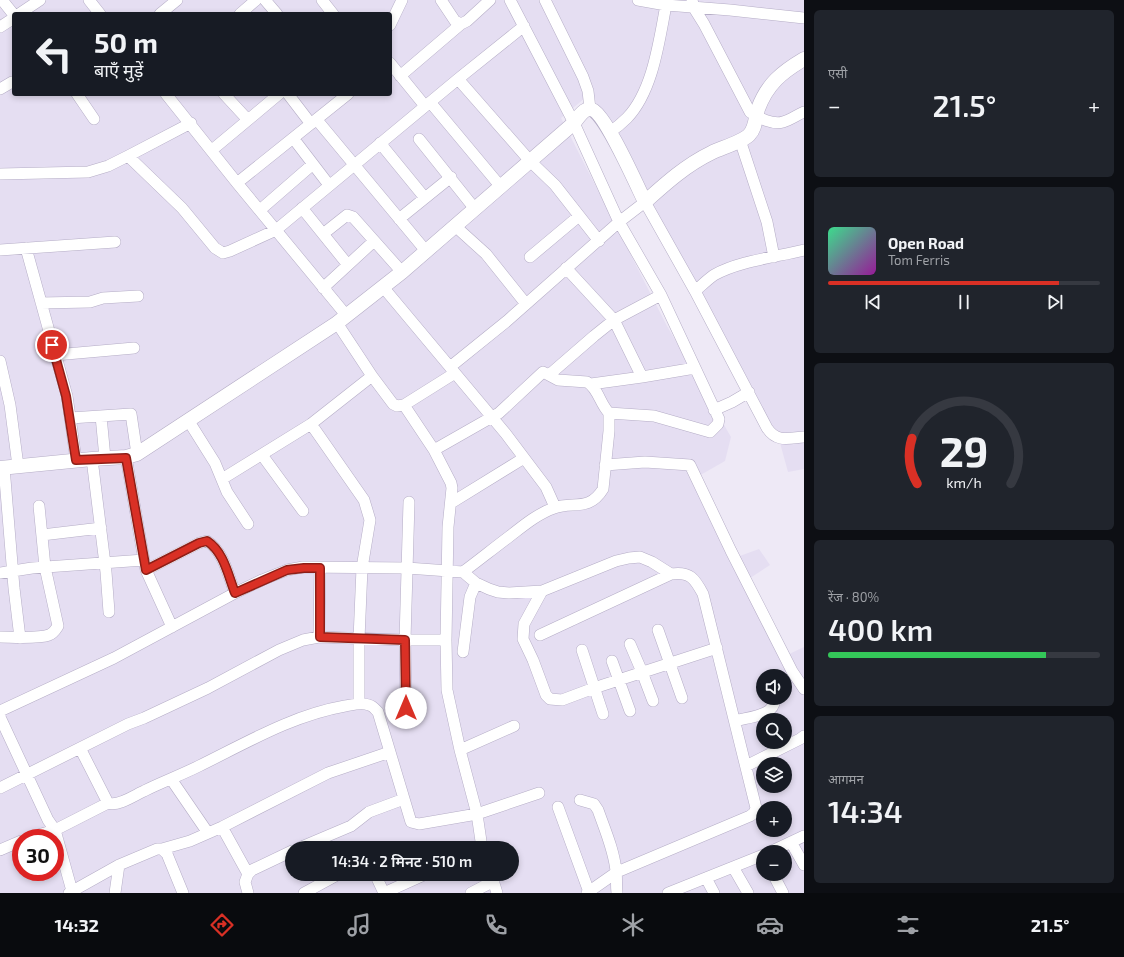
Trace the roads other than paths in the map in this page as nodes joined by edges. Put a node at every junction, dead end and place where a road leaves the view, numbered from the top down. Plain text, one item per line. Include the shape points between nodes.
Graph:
1 (2, 0) edge
2 (40, 0) edge
3 (89, 0) edge
4 (256, 0) edge
5 (265, 0) edge
6 (322, 0) edge
7 (402, 0) edge
8 (441, 0) edge
9 (490, 0) edge
10 (510, 0) edge
11 (545, 0) edge
12 (638, 0) edge
13 (172, 1) edge
14 (693, 4) edge
15 (666, 5) junction
16 (15, 12) edge
17 (22, 12) edge
18 (98, 12) edge
19 (162, 12) edge
20 (242, 12) edge
21 (275, 12) edge
22 (332, 12) edge
23 (804, 18) edge
24 (12, 19) edge
25 (392, 21) edge
26 (461, 24) junction
27 (524, 26) junction
28 (0, 27) edge
29 (804, 59) edge
30 (392, 66) edge
31 (400, 76) junction
32 (458, 78) junction
33 (12, 82) dead end
34 (0, 89) edge
35 (77, 96) edge
36 (168, 96) edge
37 (226, 96) edge
38 (277, 96) edge
39 (290, 96) edge
40 (344, 96) edge
41 (428, 104) junction
42 (590, 109) junction
43 (804, 112) edge
44 (756, 117) junction
45 (94, 119) dead end
46 (248, 120) junction
47 (314, 122) junction
48 (191, 123) junction
49 (574, 123) junction
50 (610, 132) junction
51 (293, 138) junction
52 (419, 139) dead end
53 (740, 140) junction
54 (380, 143) junction
55 (212, 150) junction
56 (128, 156) junction
57 (530, 161) junction
58 (313, 164) junction
59 (354, 164) junction
60 (0, 174) edge
61 (451, 177) junction
62 (237, 183) junction
63 (330, 185) junction
64 (501, 187) junction
65 (426, 198) junction
66 (645, 202) junction
67 (302, 208) junction
68 (475, 209) junction
69 (260, 210) junction
70 (579, 216) junction
71 (399, 219) junction
72 (619, 222) junction
73 (455, 226) junction
74 (276, 230) junction
75 (323, 234) junction
76 (374, 241) junction
77 (599, 241) junction
78 (114, 242) dead end
79 (26, 248) junction
80 (0, 250) edge
81 (804, 250) edge
82 (426, 251) junction
83 (530, 257) dead end
84 (774, 257) junction
85 (348, 265) junction
86 (566, 268) junction
87 (402, 272) junction
88 (383, 287) junction
89 (323, 288) junction
90 (694, 291) junction
91 (661, 294) junction
92 (138, 296) dead end
93 (41, 303) junction
94 (526, 304) junction
95 (341, 319) junction
96 (614, 320) junction
97 (134, 348) dead end
98 (55, 355) junction
99 (0, 361) edge
100 (695, 368) junction
101 (452, 370) junction
102 (550, 375) junction
103 (372, 376) junction
104 (642, 377) junction
105 (591, 384) junction
106 (749, 392) junction
107 (404, 405) junction
108 (714, 410) junction
109 (609, 413) junction
110 (101, 416) junction
111 (492, 417) junction
112 (70, 418) junction
113 (188, 420) junction
114 (310, 424) junction
115 (804, 437) edge
116 (434, 450) junction
117 (262, 455) junction
118 (131, 456) junction
119 (524, 458) junction
120 (99, 459) junction
121 (76, 460) junction
122 (606, 465) junction
123 (7, 467) edge
124 (222, 479) junction
125 (409, 502) dead end
126 (451, 503) junction
127 (39, 506) dead end
128 (555, 508) junction
129 (303, 511) dead end
130 (248, 524) dead end
131 (101, 528) junction
132 (42, 535) junction
133 (104, 562) junction
134 (145, 565) junction
135 (45, 567) junction
136 (320, 568) junction
137 (362, 568) junction
138 (407, 568) junction
139 (13, 570) junction
140 (448, 570) junction
141 (463, 572) junction
142 (0, 573) edge
143 (671, 574) junction
144 (476, 583) junction
145 (542, 591) junction
146 (235, 593) junction
147 (108, 612) dead end
148 (172, 628) junction
149 (658, 630) dead end
150 (540, 634) dead end
151 (0, 637) edge
152 (320, 637) junction
153 (20, 638) junction
154 (359, 639) junction
155 (405, 640) junction
156 (446, 640) junction
157 (630, 644) dead end
158 (717, 648) junction
159 (582, 650) dead end
160 (463, 652) dead end
161 (612, 660) dead end
162 (670, 663) junction
163 (642, 672) junction
164 (619, 680) junction
165 (594, 688) junction
166 (804, 690) edge
167 (682, 698) dead end
168 (653, 701) dead end
169 (359, 704) junction
170 (774, 705) edge
171 (406, 708) dead end
172 (0, 711) edge
173 (630, 711) dead end
174 (603, 714) dead end
175 (0, 717) edge
176 (735, 721) junction
177 (514, 726) dead end
178 (804, 736) edge
179 (80, 748) junction
180 (460, 750) junction
181 (390, 752) junction
182 (746, 766) junction
183 (27, 775) junction
184 (171, 779) junction
185 (0, 788) edge
186 (539, 793) dead end
187 (404, 799) junction
188 (580, 800) dead end
189 (108, 803) junction
190 (558, 807) dead end
191 (476, 814) junction
192 (222, 827) junction
193 (54, 829) edge
194 (57, 829) edge
195 (208, 833) junction
196 (804, 836) edge
197 (316, 841) edge
198 (481, 841) edge
199 (791, 842) junction
200 (12, 845) edge
201 (785, 845) edge
202 (162, 849) junction
203 (0, 850) edge
204 (285, 854) edge
205 (756, 858) edge
206 (64, 865) edge
207 (119, 865) junction
208 (804, 865) edge
209 (733, 867) junction
210 (617, 872) junction
211 (248, 874) junction
212 (706, 878) junction
213 (326, 881) edge
214 (378, 881) edge
215 (411, 881) edge
216 (488, 881) edge
217 (493, 881) edge
218 (777, 881) edge
219 (71, 892) edge
220 (588, 892) edge
221 (671, 892) edge
222 (115, 893) edge
223 (183, 893) edge
224 (248, 893) edge
225 (304, 893) edge
226 (384, 893) edge
227 (471, 893) edge
228 (497, 893) edge
229 (617, 893) edge
230 (714, 893) edge
231 (748, 893) edge
232 (783, 893) edge

1 - 16 street
2 - 17 street
3 - 18 street
4 - 20 street
5 - 21 street
6 - 22 street
7 - 25 street
8 - 26 street via 455,21
9 - 26 street
10 - 27 street
11 - 42 street via 583,78 588,91
12 - 15 street
13 - 19 street
14 - 15 street
14 - 23 street
14 - 44 street via 750,112
15 - 50 street via 656,57 641,98 626,119
24 - 28 street
26 - 31 street
27 - 32 street
27 - 49 street
29 - 44 street via 774,81 763,97
30 - 31 street
31 - 41 street
32 - 41 street
32 - 57 street
33 - 34 street
35 - 45 street
36 - 48 street
37 - 46 street
38 - 46 street
39 - 47 street
40 - 47 street
41 - 54 street
41 - 64 street
42 - 49 street via 584,111
42 - 50 street via 596,111
43 - 44 street via 778,123
44 - 53 street via 749,136
46 - 55 street
47 - 51 street
47 - 59 street
48 - 55 street
48 - 56 street
49 - 57 street
49 - 72 street
50 - 66 street
51 - 58 street
51 - 62 street
52 - 61 street
53 - 66 street via 689,166
53 - 84 street via 767,222
54 - 59 street
54 - 65 street
55 - 62 street
56 - 60 street via 88,172
56 - 74 street via 182,208 215,248 223,253
57 - 64 street
57 - 70 street via 555,185
58 - 63 street
58 - 69 street
59 - 63 street
59 - 71 street
61 - 65 street
61 - 68 street
62 - 69 street
63 - 67 street
64 - 68 street
65 - 71 street
66 - 72 street
66 - 90 street
67 - 74 street
67 - 75 street
68 - 73 street
69 - 74 street
70 - 77 street
70 - 83 street
71 - 82 street
72 - 77 street
72 - 91 street
73 - 82 street
73 - 94 street via 486,254
74 - 89 street
75 - 76 street via 350,215 354,216
75 - 85 street
76 - 85 street
76 - 87 street
77 - 86 street
78 - 79 street
79 - 80 street
79 - 93 street
81 - 84 street
82 - 87 street
84 - 90 street via 721,272
85 - 89 street
86 - 94 street
86 - 96 street
87 - 88 street
88 - 95 street
88 - 101 street
89 - 95 street
90 - 106 street
91 - 96 street
91 - 100 street
92 - 93 street via 103,298 90,302
93 - 98 street
94 - 101 street
95 - 103 street
95 - 113 street
96 - 102 street
96 - 104 street
97 - 98 street
98 - 112 street
99 - 123 street via 10,405
100 - 104 street
100 - 108 street
101 - 107 street
101 - 111 street
102 - 105 street via 558,380
102 - 111 street via 543,372
103 - 107 street via 393,404
103 - 114 street
104 - 105 street
105 - 109 street
106 - 108 street
106 - 115 street via 767,428 774,436 782,439
107 - 116 street
108 - 109 street via 719,419 718,424 710,432 654,416
109 - 122 street
110 - 112 street
110 - 118 street via 131,414
110 - 120 street
111 - 116 street
111 - 119 street
112 - 121 street
113 - 118 street
113 - 124 street
114 - 117 street
114 - 137 street via 367,506 370,520
116 - 126 street via 451,483
117 - 124 street
117 - 129 street
118 - 120 street
118 - 134 street
119 - 126 street
119 - 128 street via 546,487
120 - 121 street
120 - 131 street
121 - 123 street
122 - 128 street via 600,495 581,505
122 - 166 street via 645,462 690,465 792,671
123 - 139 street
124 - 130 street via 227,492
125 - 138 street
126 - 140 street
127 - 132 street
128 - 141 street via 536,517
131 - 132 street
131 - 133 street
132 - 135 street
133 - 134 street
133 - 135 street
133 - 147 street
134 - 146 street via 207,541 220,553
134 - 148 street
135 - 139 street
135 - 153 street via 58,626 49,635
136 - 137 street
136 - 146 street via 287,570
136 - 152 street
137 - 138 street
137 - 154 street
138 - 140 street
138 - 155 street
139 - 142 street
139 - 153 street
140 - 141 street
140 - 156 street
141 - 144 street
143 - 145 street via 640,557 629,558
143 - 150 street
143 - 158 street via 680,572 689,575 696,582 703,594
144 - 145 street via 498,592
144 - 160 street via 470,597
145 - 165 street via 524,624 523,639 546,695 550,699 562,700
146 - 148 street
148 - 172 street
149 - 162 street
151 - 153 street
152 - 154 street
152 - 179 street via 303,640 279,650 208,688
154 - 155 street
154 - 169 street
155 - 156 street
155 - 171 street
156 - 180 street via 447,690
157 - 163 street
158 - 162 street
158 - 176 street
159 - 165 street
161 - 164 street
162 - 163 street
162 - 167 street
163 - 164 street
163 - 168 street
164 - 165 street
164 - 173 street
165 - 174 street
169 - 181 street via 369,705 378,712
169 - 184 street via 325,709 282,725
170 - 176 street via 766,713
175 - 183 street
176 - 182 street
177 - 180 street
178 - 182 street
179 - 183 street
179 - 189 street
180 - 191 street
181 - 187 street
181 - 192 street via 328,773
182 - 210 street via 756,802 754,813
183 - 185 street
183 - 193 street
184 - 189 street via 129,799
184 - 195 street
186 - 191 street
187 - 191 street via 411,822 415,824
187 - 197 street via 368,812 351,826
188 - 210 street via 594,804 598,810
189 - 194 street
190 - 220 street
191 - 198 street
192 - 195 street
192 - 211 street
195 - 202 street
196 - 199 street
199 - 201 street
199 - 208 street
200 - 203 street
202 - 207 street
202 - 223 street via 167,854
204 - 211 street
205 - 209 street
206 - 219 street
207 - 219 street
207 - 222 street
209 - 212 street
209 - 231 street
210 - 220 street
210 - 229 street
211 - 224 street via 244,882
212 - 221 street
212 - 230 street
213 - 225 street
214 - 226 street
215 - 226 street
216 - 227 street
217 - 228 street
218 - 232 street

